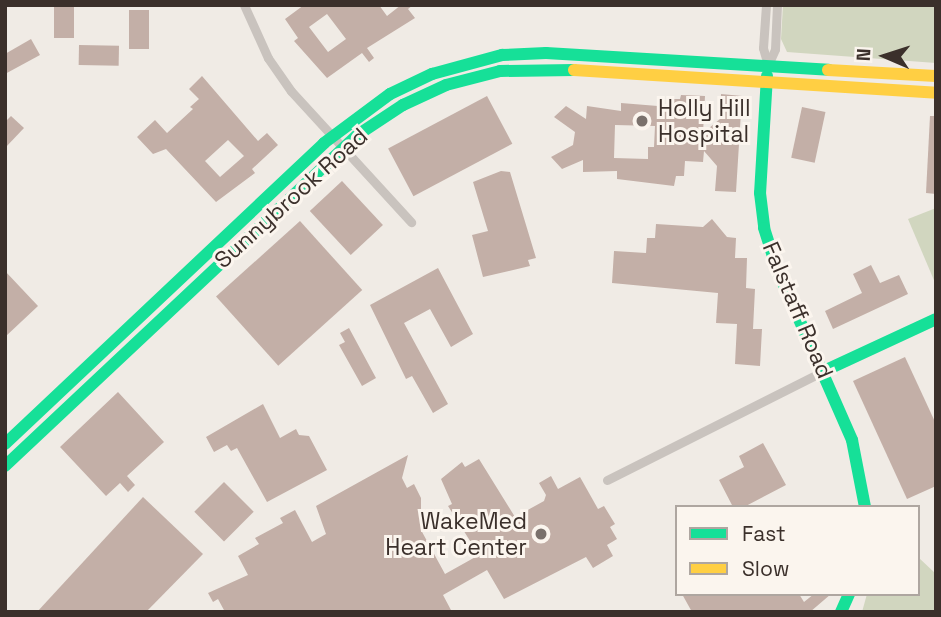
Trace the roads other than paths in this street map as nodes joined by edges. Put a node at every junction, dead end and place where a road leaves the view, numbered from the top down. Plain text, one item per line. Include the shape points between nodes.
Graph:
1 (244, 5) edge
2 (766, 5) edge
3 (778, 5) edge
4 (768, 65) junction
5 (936, 76) edge
6 (766, 83) junction
7 (936, 93) edge
8 (334, 135) junction
9 (344, 147) junction
10 (411, 222) dead end
11 (199, 261) junction
12 (192, 289) junction
13 (936, 319) edge
14 (824, 371) junction
15 (5, 444) edge
16 (5, 466) edge
17 (607, 480) dead end
18 (865, 505) edge
19 (848, 596) edge
20 (841, 612) edge

1 - 8 street via 268,58
2 - 4 street, Falstaff Road via 763,48
3 - 4 street, Falstaff Road via 775,49
4 - 5 main road, Sunnybrook Road
4 - 6 main road, Falstaff Road
4 - 8 main road, Sunnybrook Road via 581,54 502,55 432,74 390,94
6 - 7 main road, Sunnybrook Road
6 - 9 main road, Sunnybrook Road via 548,68 500,71 426,94
6 - 14 main road, Falstaff Road via 760,192 764,228 776,269
8 - 9 street
8 - 11 main road, Sunnybrook Road
9 - 10 street
9 - 12 main road, Sunnybrook Road
11 - 12 main road via 201,270
11 - 15 main road, Sunnybrook Road
12 - 16 main road, Sunnybrook Road
13 - 14 main road
14 - 17 street
14 - 18 main road, Falstaff Road via 852,440
19 - 20 main road

